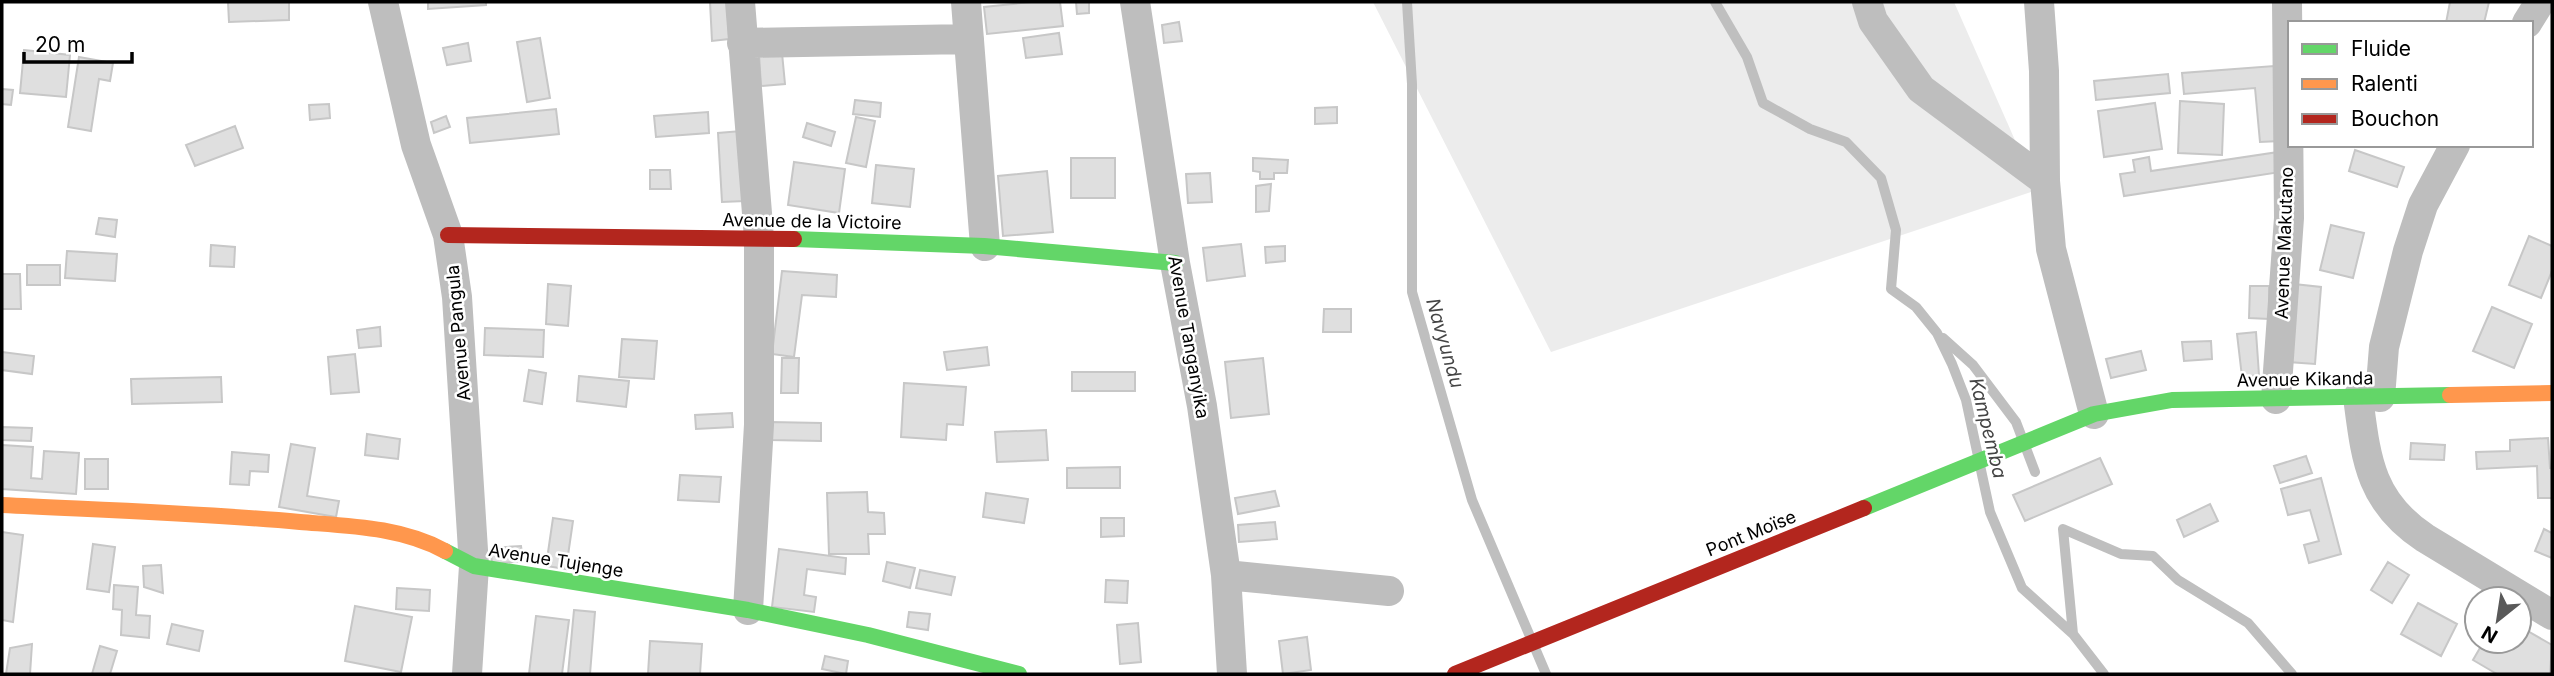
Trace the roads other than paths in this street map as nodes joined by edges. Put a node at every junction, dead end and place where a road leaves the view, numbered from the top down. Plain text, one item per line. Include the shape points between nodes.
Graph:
1 (383, 2) edge
2 (740, 2) edge
3 (966, 2) edge
4 (1135, 2) edge
5 (1867, 2) edge
6 (2039, 2) edge
7 (2287, 2) edge
8 (2540, 2) edge
9 (2528, 21) edge
10 (969, 39) junction
11 (742, 43) junction
12 (2288, 110) edge
13 (2288, 147) edge
14 (2454, 147) edge
15 (2045, 181) junction
16 (448, 235) junction
17 (759, 238) junction
18 (985, 246) junction
19 (1175, 263) junction
20 (2552, 393) edge
21 (2369, 397) junction
22 (2276, 399) junction
23 (2094, 414) junction
24 (2061, 427) joint
25 (2, 505) edge
26 (474, 566) junction
27 (1226, 575) junction
28 (1389, 591) dead end
29 (748, 610) junction
30 (2552, 615) edge
31 (467, 674) edge
32 (1019, 674) edge
33 (1232, 674) edge
34 (1455, 674) edge

1 - 16 street, Avenue Pangula via 416,145
2 - 11 street
3 - 10 street
4 - 19 street, Avenue Tanganyika
5 - 15 street via 1873,21 1921,89
6 - 15 street
7 - 12 street, Avenue Makutano
8 - 9 street
10 - 11 street
10 - 18 street
11 - 17 street
13 - 22 street, Avenue Makutano via 2289,218
14 - 21 street via 2423,205
15 - 23 street via 2051,249
16 - 17 street, Avenue de la Victoire
16 - 26 street, Avenue Pangula via 457,297
17 - 18 street, Avenue de la Victoire
17 - 29 street via 758,425
18 - 19 street, Avenue de la Victoire
19 - 27 street, Avenue Tanganyika via 1202,406
20 - 21 street, Avenue Kikanda
21 - 22 street, Avenue Kikanda
21 - 30 street via 2370,471 2380,495 2395,513 2408,527
22 - 23 street, Avenue Kikanda via 2172,400
23 - 24 street, Avenue Kikanda
24 - 34 street, Pont Moïse
25 - 26 street, Avenue Tujenge via 248,517 379,529 433,544
26 - 29 street, Avenue Tujenge
26 - 31 street, Avenue Pangula
27 - 28 street
27 - 33 street, Avenue Tanganyika
29 - 32 street, Avenue Tujenge

